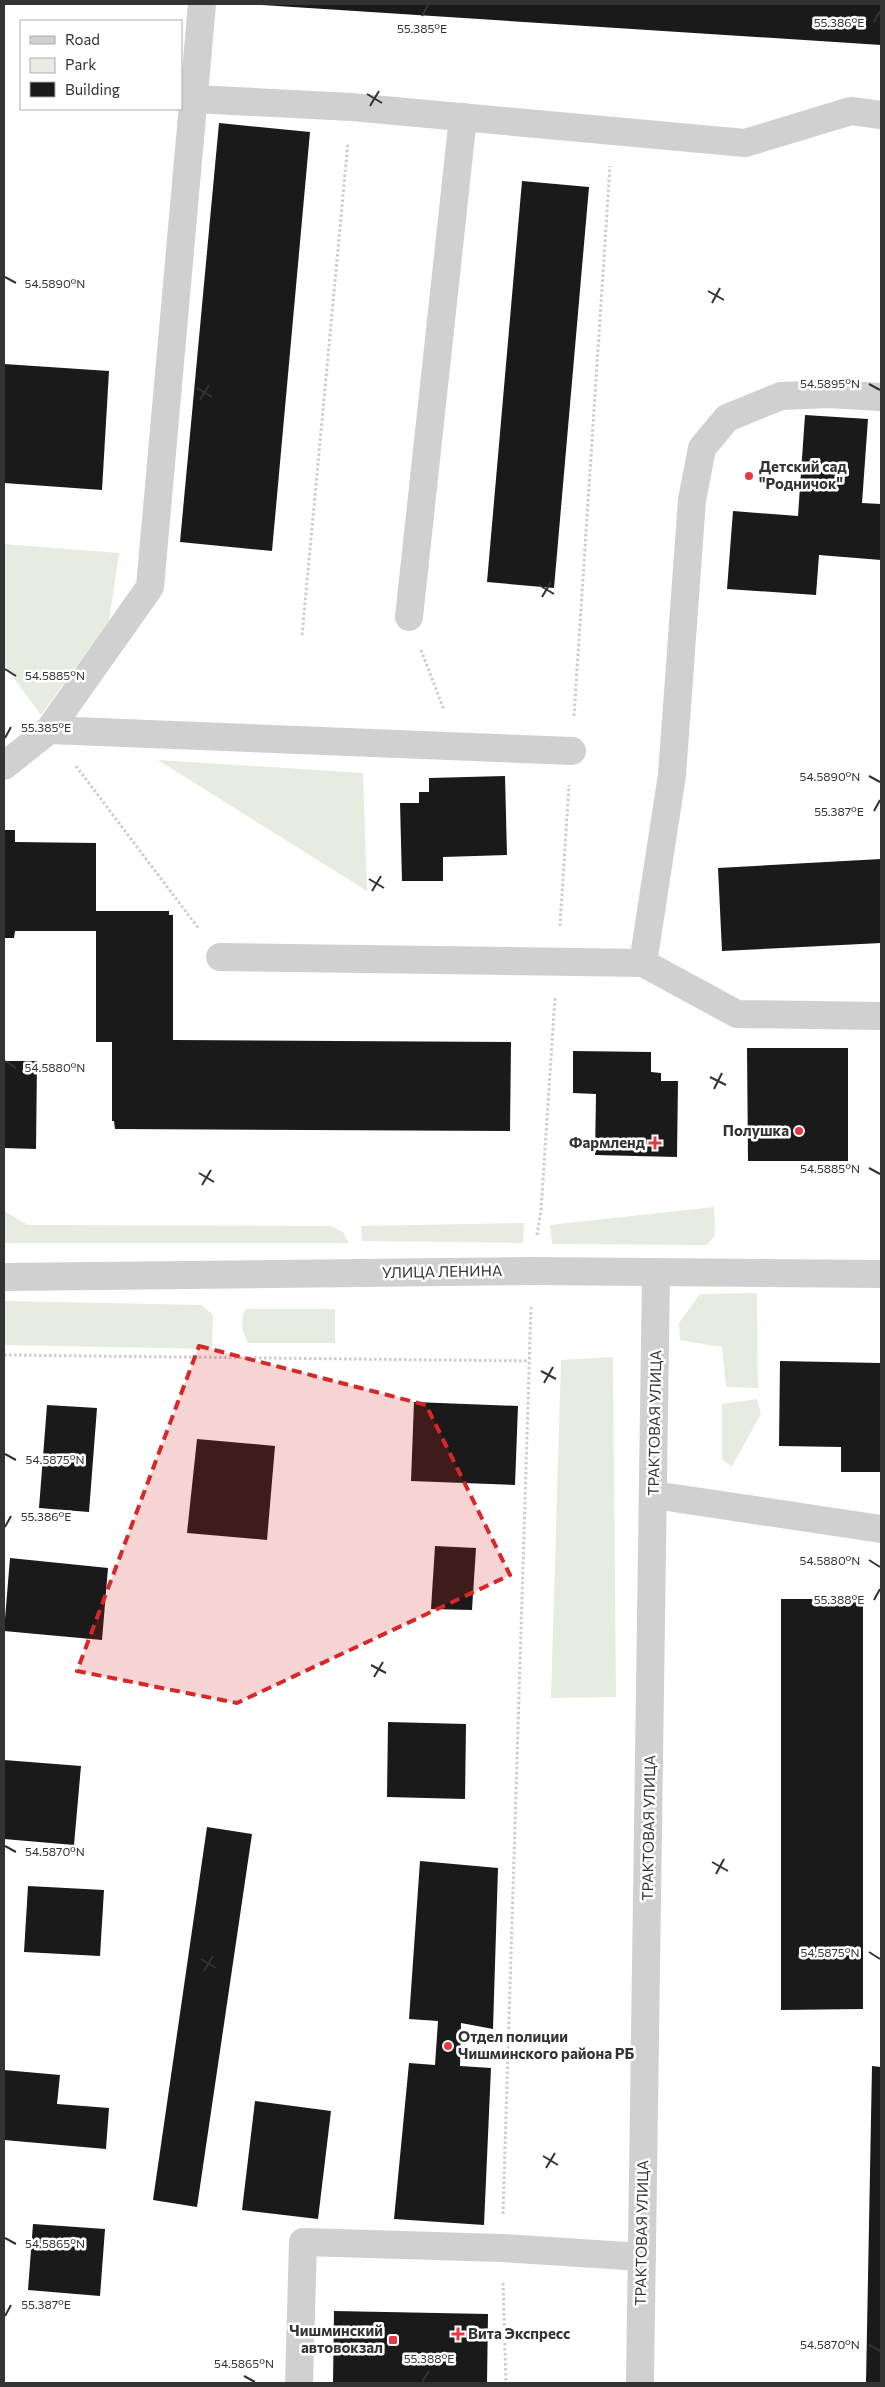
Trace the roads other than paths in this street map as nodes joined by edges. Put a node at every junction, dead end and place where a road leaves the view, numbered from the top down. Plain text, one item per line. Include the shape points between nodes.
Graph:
1 (202, 4) edge
2 (195, 99) junction
3 (881, 115) edge
4 (463, 117) junction
5 (881, 397) edge
6 (409, 617) road end
7 (49, 730) junction
8 (572, 751) dead end
9 (4, 766) edge
10 (220, 957) road end
11 (643, 963) junction
12 (881, 1016) edge
13 (656, 1273) junction
14 (881, 1274) edge
15 (4, 1277) edge
16 (654, 1495) junction
17 (881, 1529) edge
18 (642, 2257) junction
19 (299, 2383) edge
20 (640, 2383) edge

1 - 2 street
2 - 4 street
2 - 7 street via 150,587
3 - 4 street via 851,111 745,143
4 - 6 street
5 - 11 street via 781,396 726,418 702,448 692,500 672,775
7 - 8 street
7 - 9 street
10 - 11 street
11 - 12 street via 737,1014
13 - 14 street, УЛИЦА ЛЕНИНА
13 - 15 street, УЛИЦА ЛЕНИНА via 532,1270
13 - 16 street, ТРАКТОВАЯ УЛИЦА
16 - 17 street
16 - 18 street, ТРАКТОВАЯ УЛИЦА
18 - 19 street via 502,2248 303,2242
18 - 20 street, ТРАКТОВАЯ УЛИЦА

